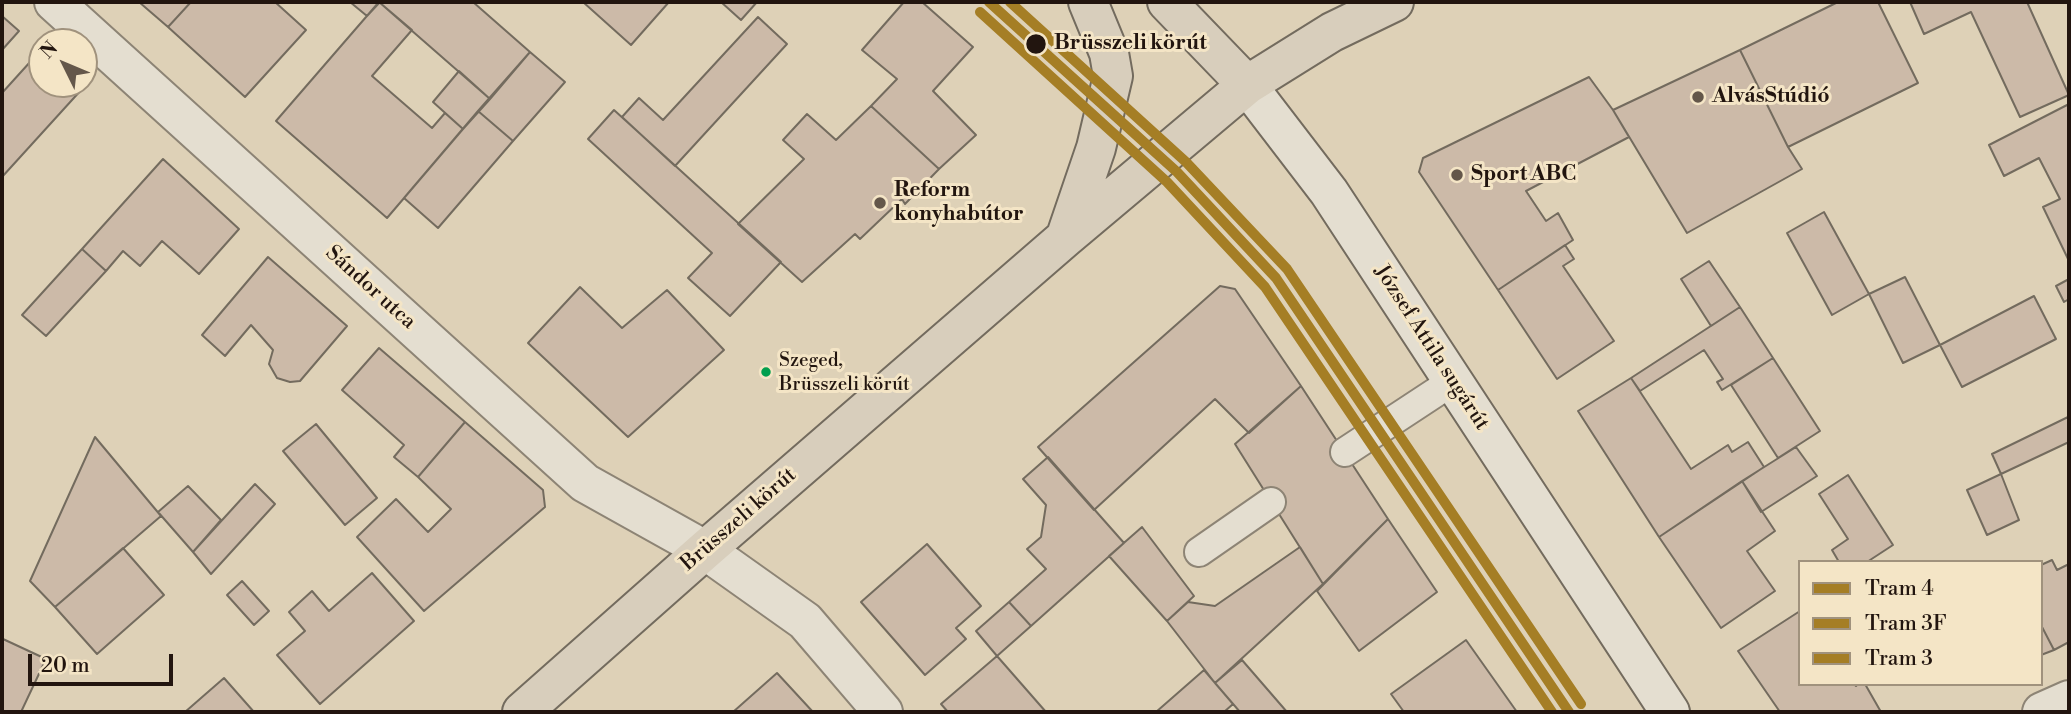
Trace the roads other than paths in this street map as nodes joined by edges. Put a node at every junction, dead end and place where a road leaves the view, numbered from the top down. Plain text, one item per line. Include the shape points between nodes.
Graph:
1 (54, 2) edge
2 (1088, 2) edge
3 (1167, 2) edge
4 (1394, 2) edge
5 (1247, 85) junction
6 (1065, 238) junction
7 (1452, 381) junction
8 (1345, 452) dead end
9 (1271, 502) dead end
10 (705, 550) junction
11 (1199, 552) dead end
12 (2069, 700) edge
13 (522, 712) edge
14 (883, 712) edge
15 (1670, 712) edge
16 (2042, 712) edge

1 - 10 street, Sándor utca via 584,483
2 - 6 main road via 1109,53 1113,76 1096,148
3 - 5 main road, József Attila sugárút
4 - 5 main road, Brüsszeli körút via 1332,32
5 - 6 main road, Brüsszeli körút
5 - 7 street, József Attila sugárút via 1329,192
6 - 10 main road, Brüsszeli körút
7 - 8 lane
7 - 15 street, József Attila sugárút
9 - 11 lane
10 - 13 main road, Brüsszeli körút
10 - 14 street, Sándor utca via 805,621
12 - 16 street

